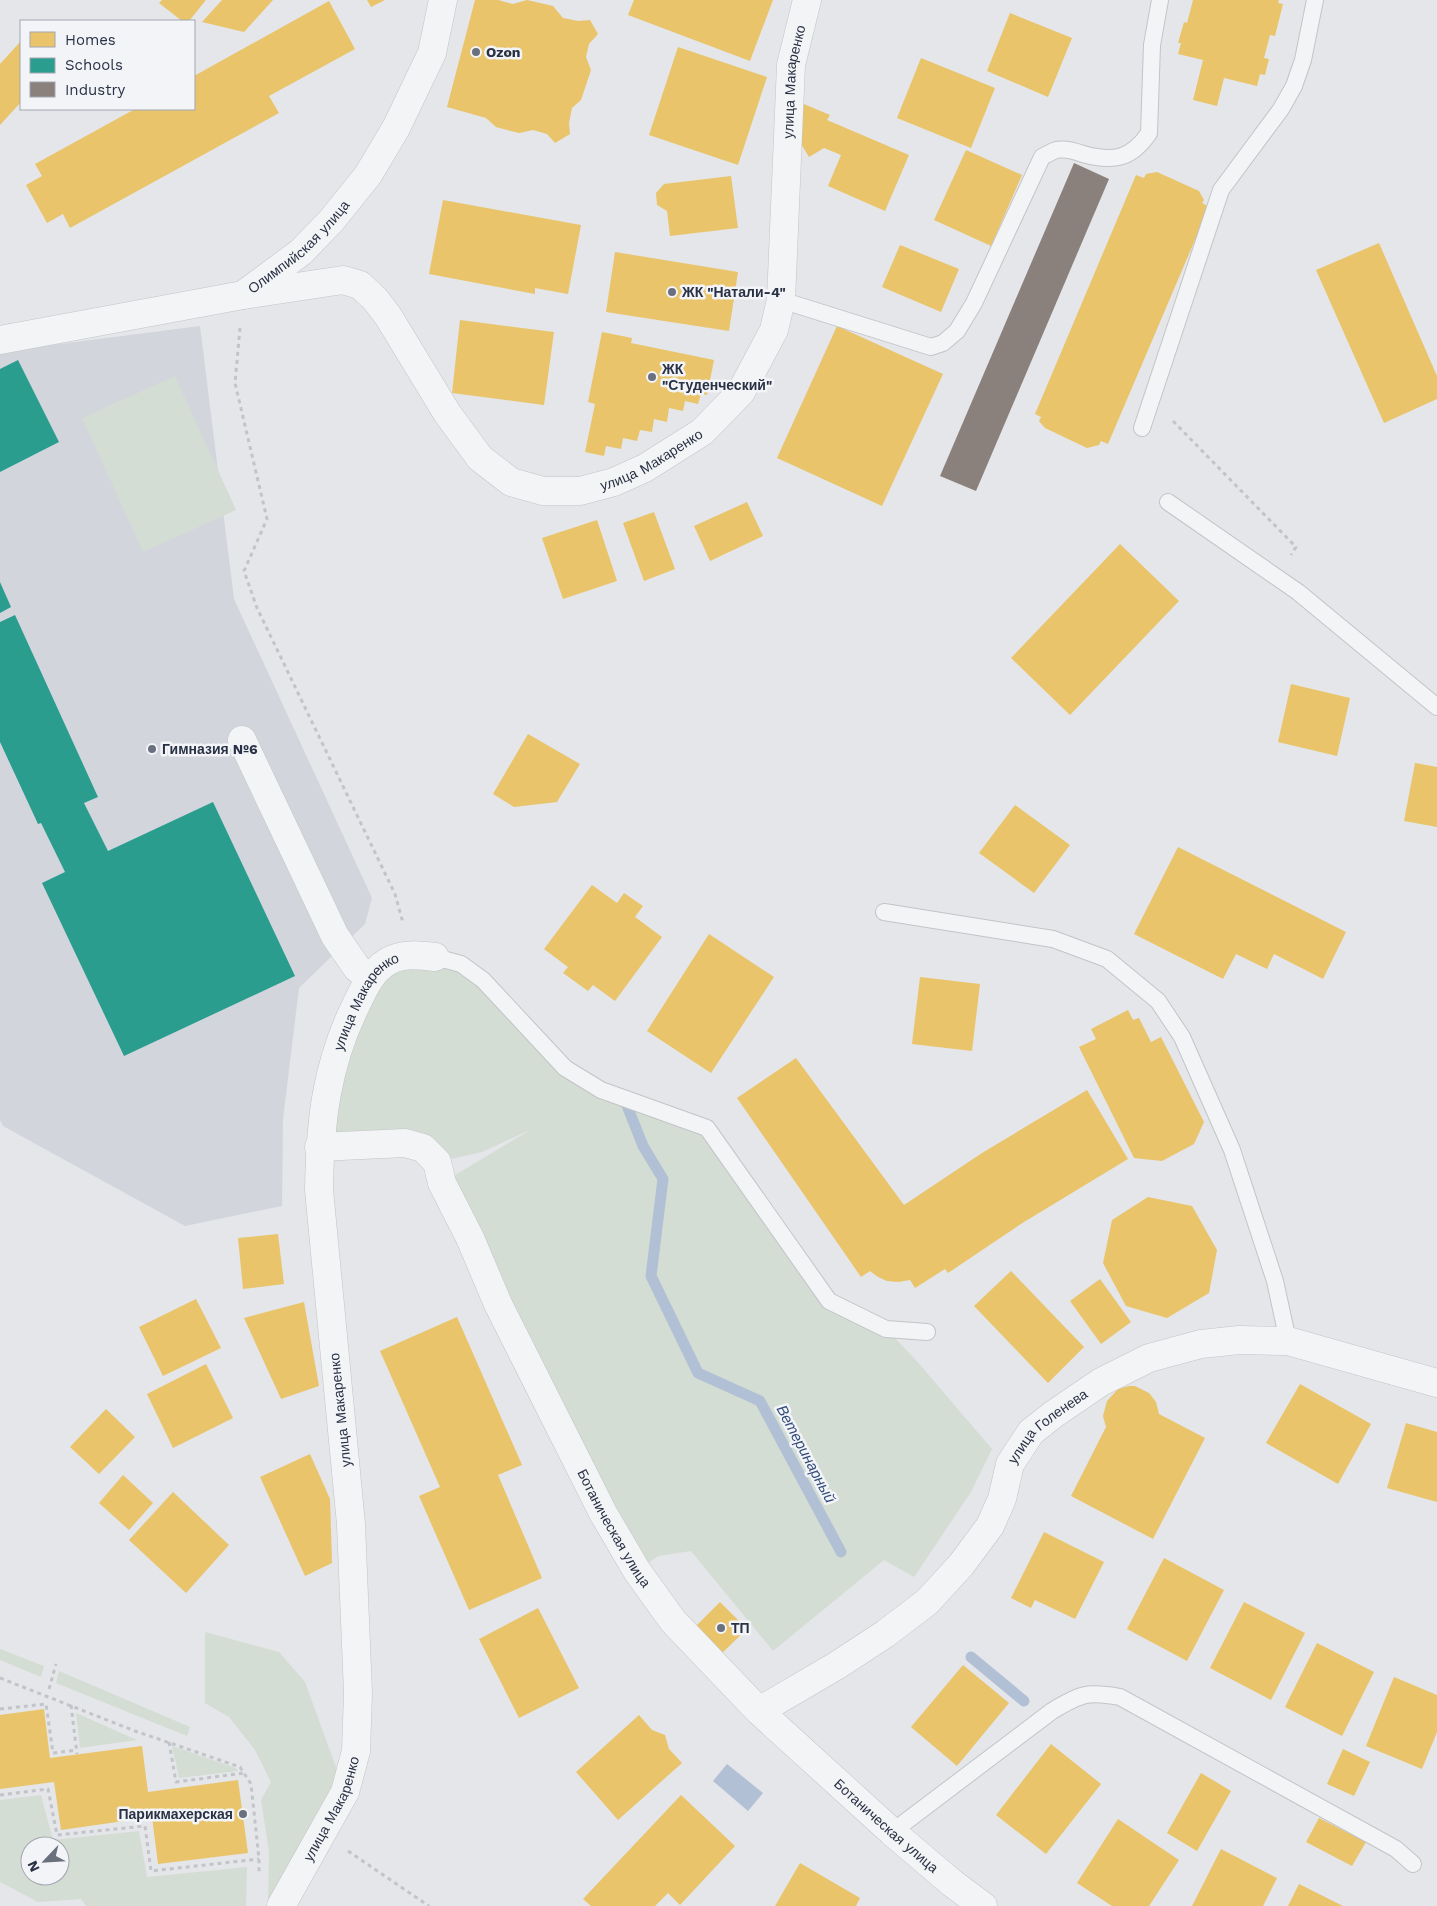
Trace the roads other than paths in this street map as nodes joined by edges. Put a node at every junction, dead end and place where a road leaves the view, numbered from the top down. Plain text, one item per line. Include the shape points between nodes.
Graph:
1 (443, 0) edge
2 (807, 0) edge
3 (1160, 0) edge
4 (1315, 0) edge
5 (243, 295) junction
6 (782, 300) junction
7 (0, 340) edge
8 (1142, 428) dead end
9 (1168, 502) dead end
10 (1437, 707) edge
11 (242, 740) dead end
12 (884, 912) dead end
13 (423, 956) joint
14 (369, 978) junction
15 (319, 1146) junction
16 (927, 1332) dead end
17 (1288, 1341) junction
18 (1437, 1383) edge
19 (759, 1712) junction
20 (892, 1832) junction
21 (1413, 1864) dead end
22 (281, 1906) edge
23 (983, 1906) edge

1 - 5 street, Олимпийская улица via 432,53 396,128 368,175 301,252
2 - 6 street, улица Макаренко via 790,65
3 - 6 lane via 1152,46 1148,133 1141,144 1116,158 1100,158 1069,150 1056,150 1042,157 974,303 958,331 943,343 931,347
4 - 8 lane via 1303,60 1294,86 1281,109 1221,190
5 - 6 street, улица Макаренко via 343,280 360,285 388,316 447,413 480,458 511,482 544,491 580,490 614,482 645,468 702,432 740,392 774,330
5 - 7 street, Олимпийская улица
9 - 10 lane via 1298,592
11 - 14 street via 335,936 357,968
12 - 17 lane via 1054,939 1107,959 1158,1000 1182,1037 1232,1150 1275,1280
13 - 14 street, улица Макаренко via 388,961
13 - 16 lane via 461,964 484,980 565,1068 601,1090 707,1128 829,1301 886,1329
14 - 15 street, улица Макаренко via 333,1064
15 - 19 street, Ботаническая улица via 405,1143 423,1148 437,1162 442,1182 498,1304 603,1513 637,1571 673,1621
15 - 22 street, улица Макаренко via 318,1190 352,1524 358,1693 356,1751 345,1792
17 - 18 street, улица Голенева
17 - 19 street, улица Голенева via 1239,1340 1202,1344 1149,1358 1101,1382 1054,1414 1031,1432 1019,1448 1010,1464 1002,1500 990,1526 961,1565 927,1602 885,1634
19 - 20 street, Ботаническая улица
20 - 21 lane via 1052,1711 1085,1694 1100,1694 1120,1697 1396,1849
20 - 23 street, Ботаническая улица

